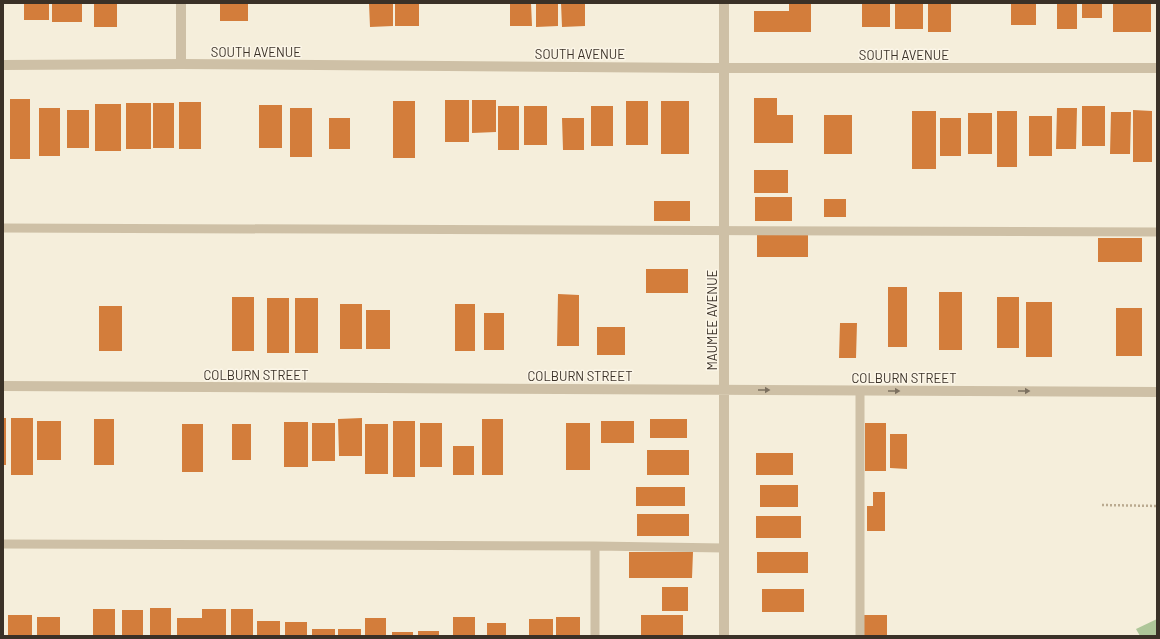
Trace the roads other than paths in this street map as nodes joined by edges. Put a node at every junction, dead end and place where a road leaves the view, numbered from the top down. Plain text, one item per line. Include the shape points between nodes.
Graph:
1 (181, 3) edge
2 (724, 3) edge
3 (181, 64) junction
4 (3, 65) edge
5 (724, 68) junction
6 (1157, 68) edge
7 (3, 228) edge
8 (724, 230) junction
9 (1157, 232) edge
10 (3, 386) edge
11 (725, 390) junction
12 (860, 391) junction
13 (1157, 392) edge
14 (3, 544) edge
15 (595, 546) junction
16 (724, 548) junction
17 (595, 636) edge
18 (724, 636) edge
19 (860, 636) edge

1 - 3 street
2 - 5 street, MAUMEE AVENUE
3 - 4 street, SOUTH AVENUE
3 - 5 street, SOUTH AVENUE
5 - 6 street, SOUTH AVENUE
5 - 8 street, MAUMEE AVENUE
7 - 8 lane
8 - 9 lane
8 - 11 street, MAUMEE AVENUE
10 - 11 street, COLBURN STREET
11 -> 12 street, COLBURN STREET
11 - 16 street, MAUMEE AVENUE
12 -> 13 street, COLBURN STREET
12 - 19 lane
14 - 15 lane
15 - 16 lane
15 - 17 lane
16 - 18 street, MAUMEE AVENUE

